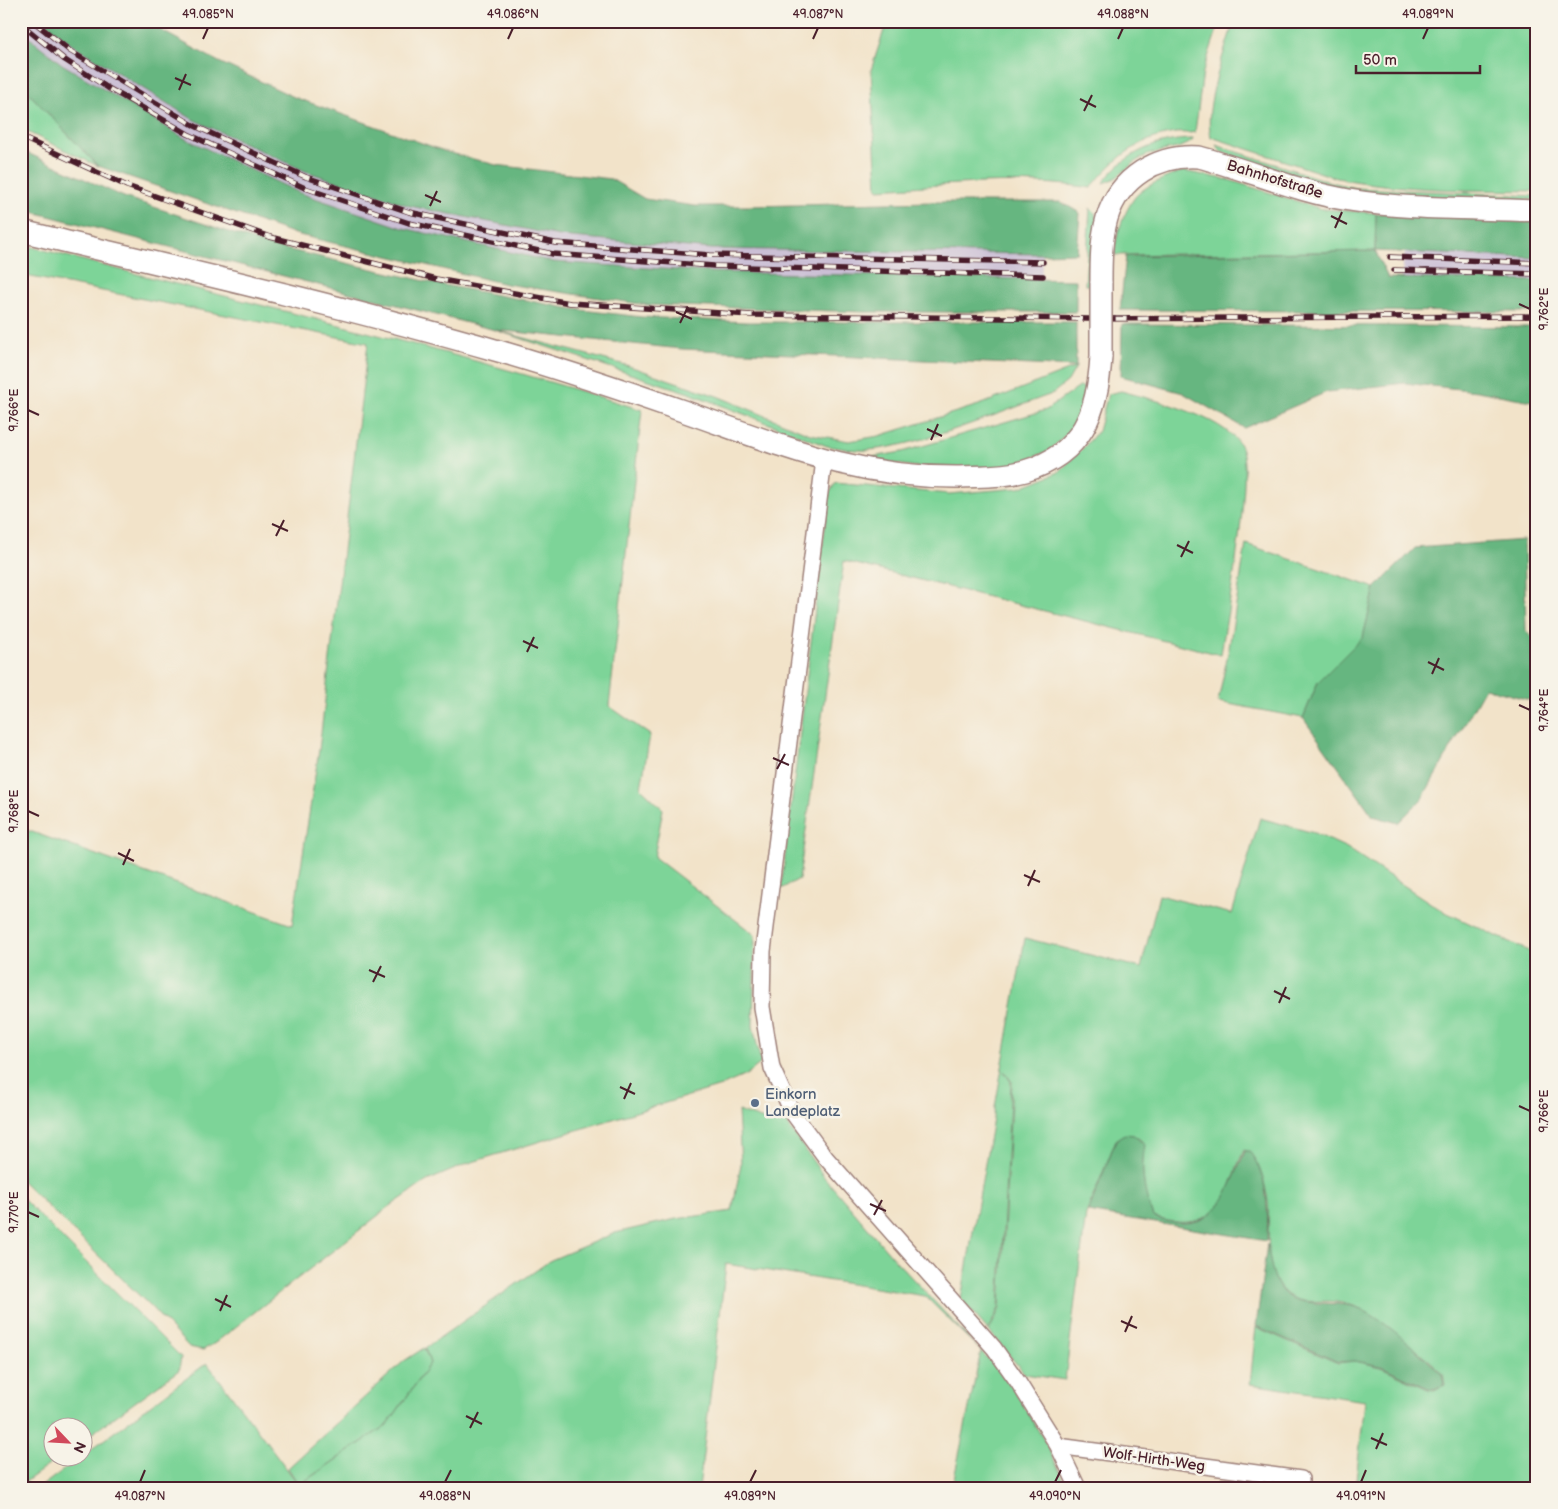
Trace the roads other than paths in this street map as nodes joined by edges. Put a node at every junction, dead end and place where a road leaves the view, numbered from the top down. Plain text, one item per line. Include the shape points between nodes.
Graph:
1 (1537, 211) edge
2 (21, 232) edge
3 (824, 460) junction
4 (1058, 1446) junction
5 (1078, 1488) edge
6 (1301, 1488) edge

1 - 3 main road, Bahnhofstraße, bridge via 1376,204 1318,194 1206,158 1181,157 1160,161 1142,170 1118,194 1105,228 1098,392 1088,420 1071,445 1039,466 999,476 942,477 882,472
2 - 3 main road, Bahnhofstraße via 284,294 492,350 647,398
3 - 4 street via 763,951 762,1007 772,1068 792,1112 826,1158 994,1348
4 - 5 street
4 - 6 street, Wolf-Hirth-Weg via 1301,1479

